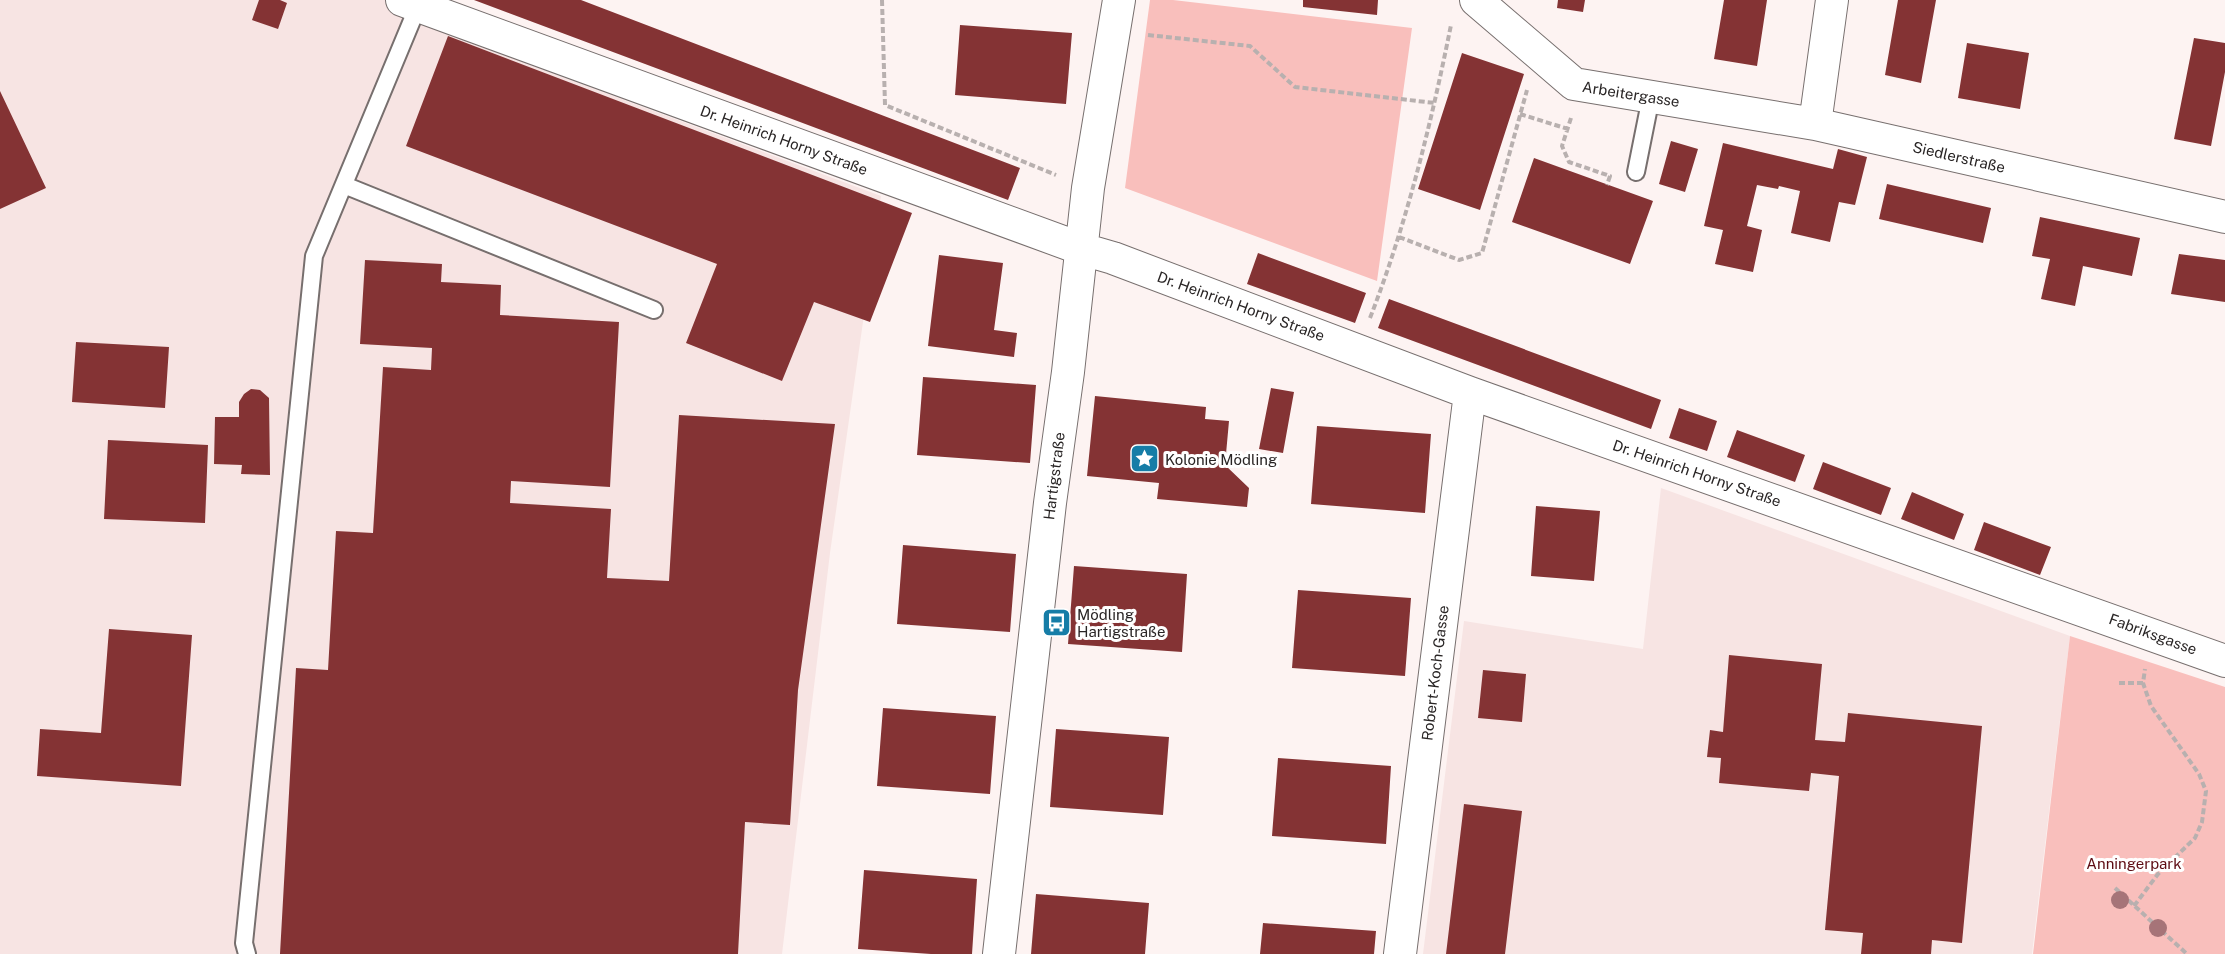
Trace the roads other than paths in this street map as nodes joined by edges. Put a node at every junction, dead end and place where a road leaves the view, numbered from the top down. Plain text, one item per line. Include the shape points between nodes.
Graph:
1 (1119, 0) edge
2 (1832, 0) edge
3 (410, 3) edge
4 (1464, 9) edge
5 (1651, 97) junction
6 (1815, 124) junction
7 (1636, 172) dead end
8 (344, 184) junction
9 (2225, 217) edge
10 (1082, 249) junction
11 (654, 310) dead end
12 (1470, 393) junction
13 (2080, 608) joint
14 (2225, 661) edge
15 (247, 954) edge
16 (999, 954) edge
17 (1400, 954) edge

1 - 10 street, Hartigstraße via 1088,188
2 - 6 street
3 - 8 lane
3 - 10 street, Dr. Heinrich Horny Straße
4 - 5 street, Arbeitergasse via 1537,53 1574,84
5 - 6 street, Arbeitergasse
5 - 7 lane
6 - 9 street, Siedlerstraße
8 - 11 lane
8 - 15 lane via 314,256 244,943
10 - 12 street, Dr. Heinrich Horny Straße
10 - 16 street, Hartigstraße
12 - 13 street, Dr. Heinrich Horny Straße
12 - 17 street, Robert-Koch-Gasse
13 - 14 street, Fabriksgasse

